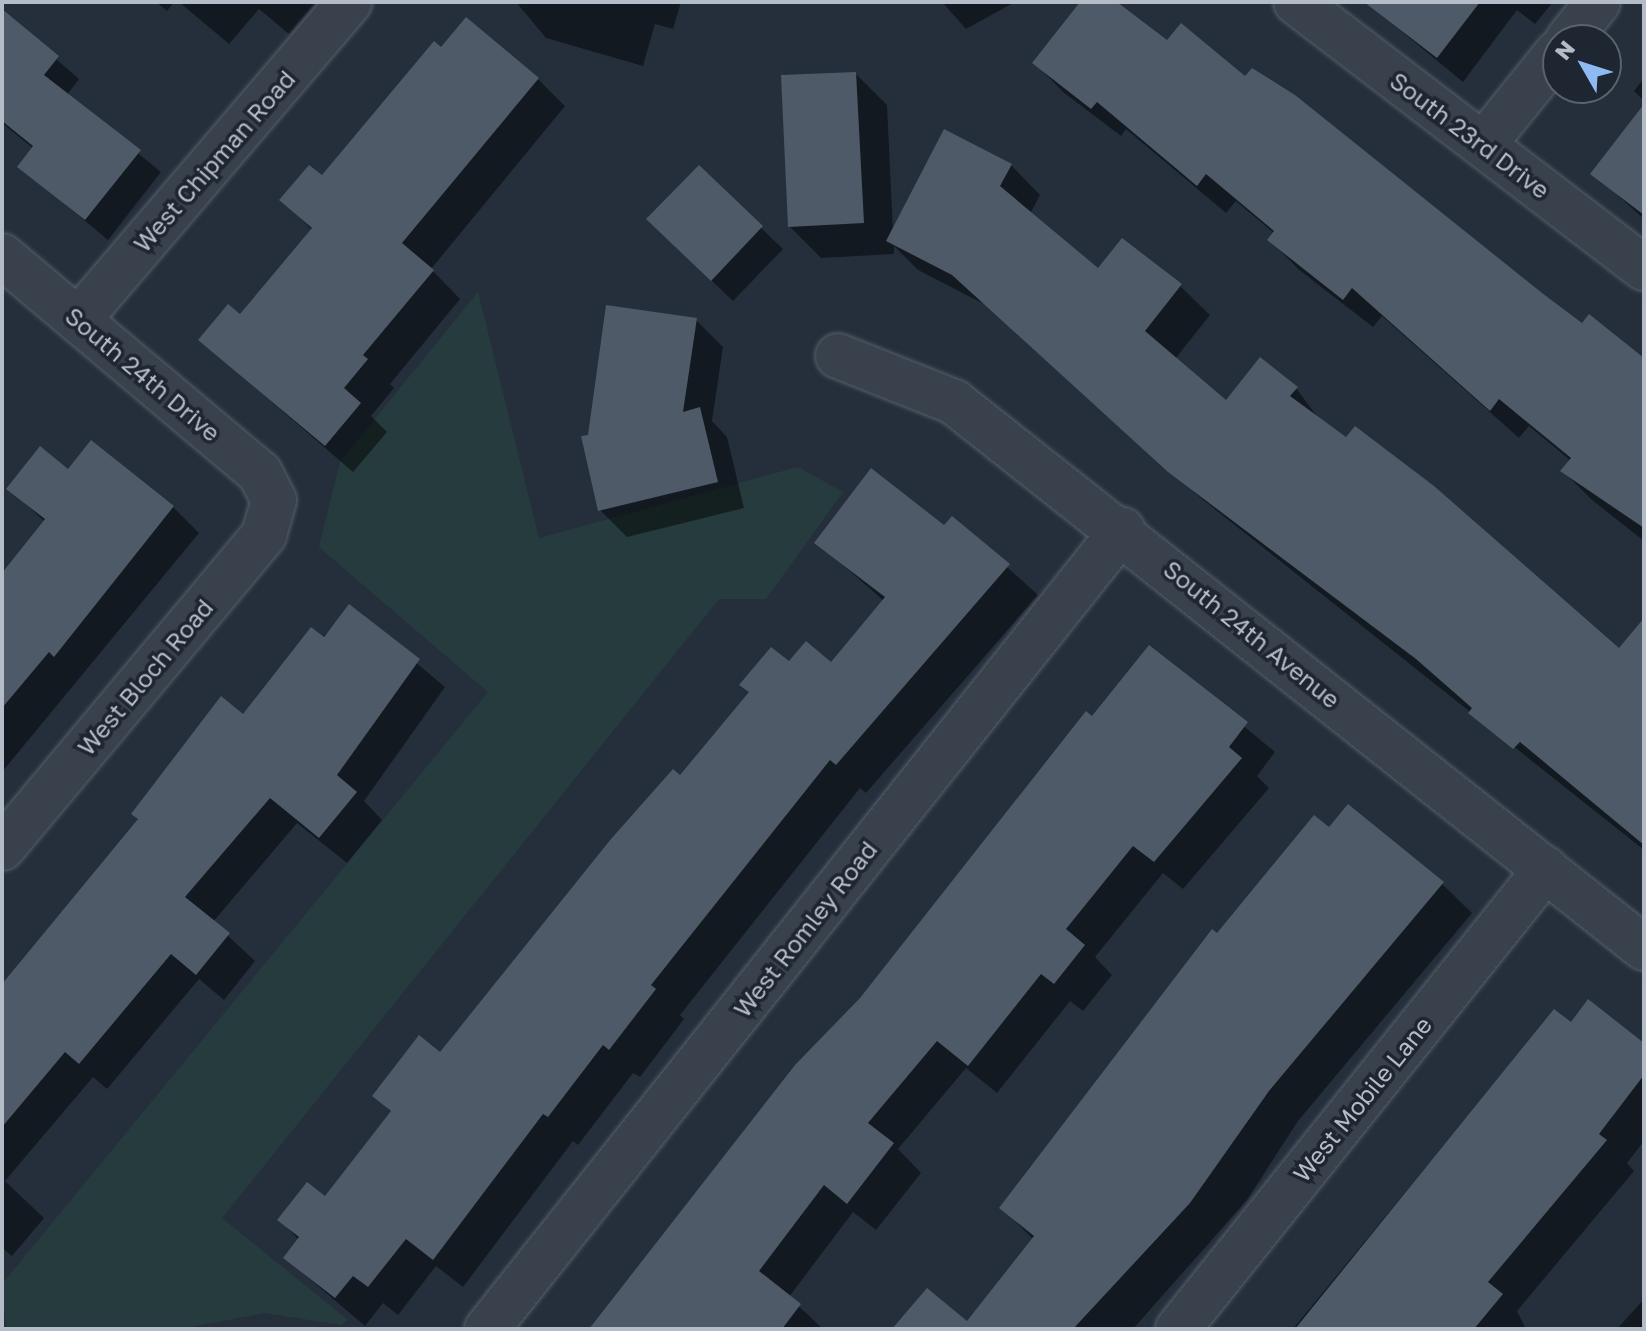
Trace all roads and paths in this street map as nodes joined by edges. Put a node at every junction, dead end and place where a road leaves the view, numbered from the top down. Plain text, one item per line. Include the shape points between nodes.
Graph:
1 (350, 2) edge
2 (1296, 2) edge
3 (1598, 2) edge
4 (1581, 24) edge
5 (1542, 72) edge
6 (1483, 145) junction
7 (2, 256) edge
8 (1644, 268) edge
9 (78, 320) junction
10 (838, 356) dead end
11 (274, 500) joint
12 (1122, 530) junction
13 (2, 848) edge
14 (1546, 869) junction
15 (1644, 948) edge
16 (487, 1329) edge
17 (1178, 1329) edge

1 - 9 street, West Chipman Road
2 - 6 street, South 23rd Drive
3 - 4 street
5 - 6 street
6 - 8 street, South 23rd Drive
7 - 9 street, South 24th Drive
9 - 11 street, South 24th Drive via 260,473
10 - 12 street, South 24th Avenue via 954,402
11 - 13 street, West Bloch Road via 264,535
12 - 14 street, South 24th Avenue
12 - 16 street, West Romley Road
14 - 15 street, South 24th Avenue
14 - 17 street, West Mobile Lane

